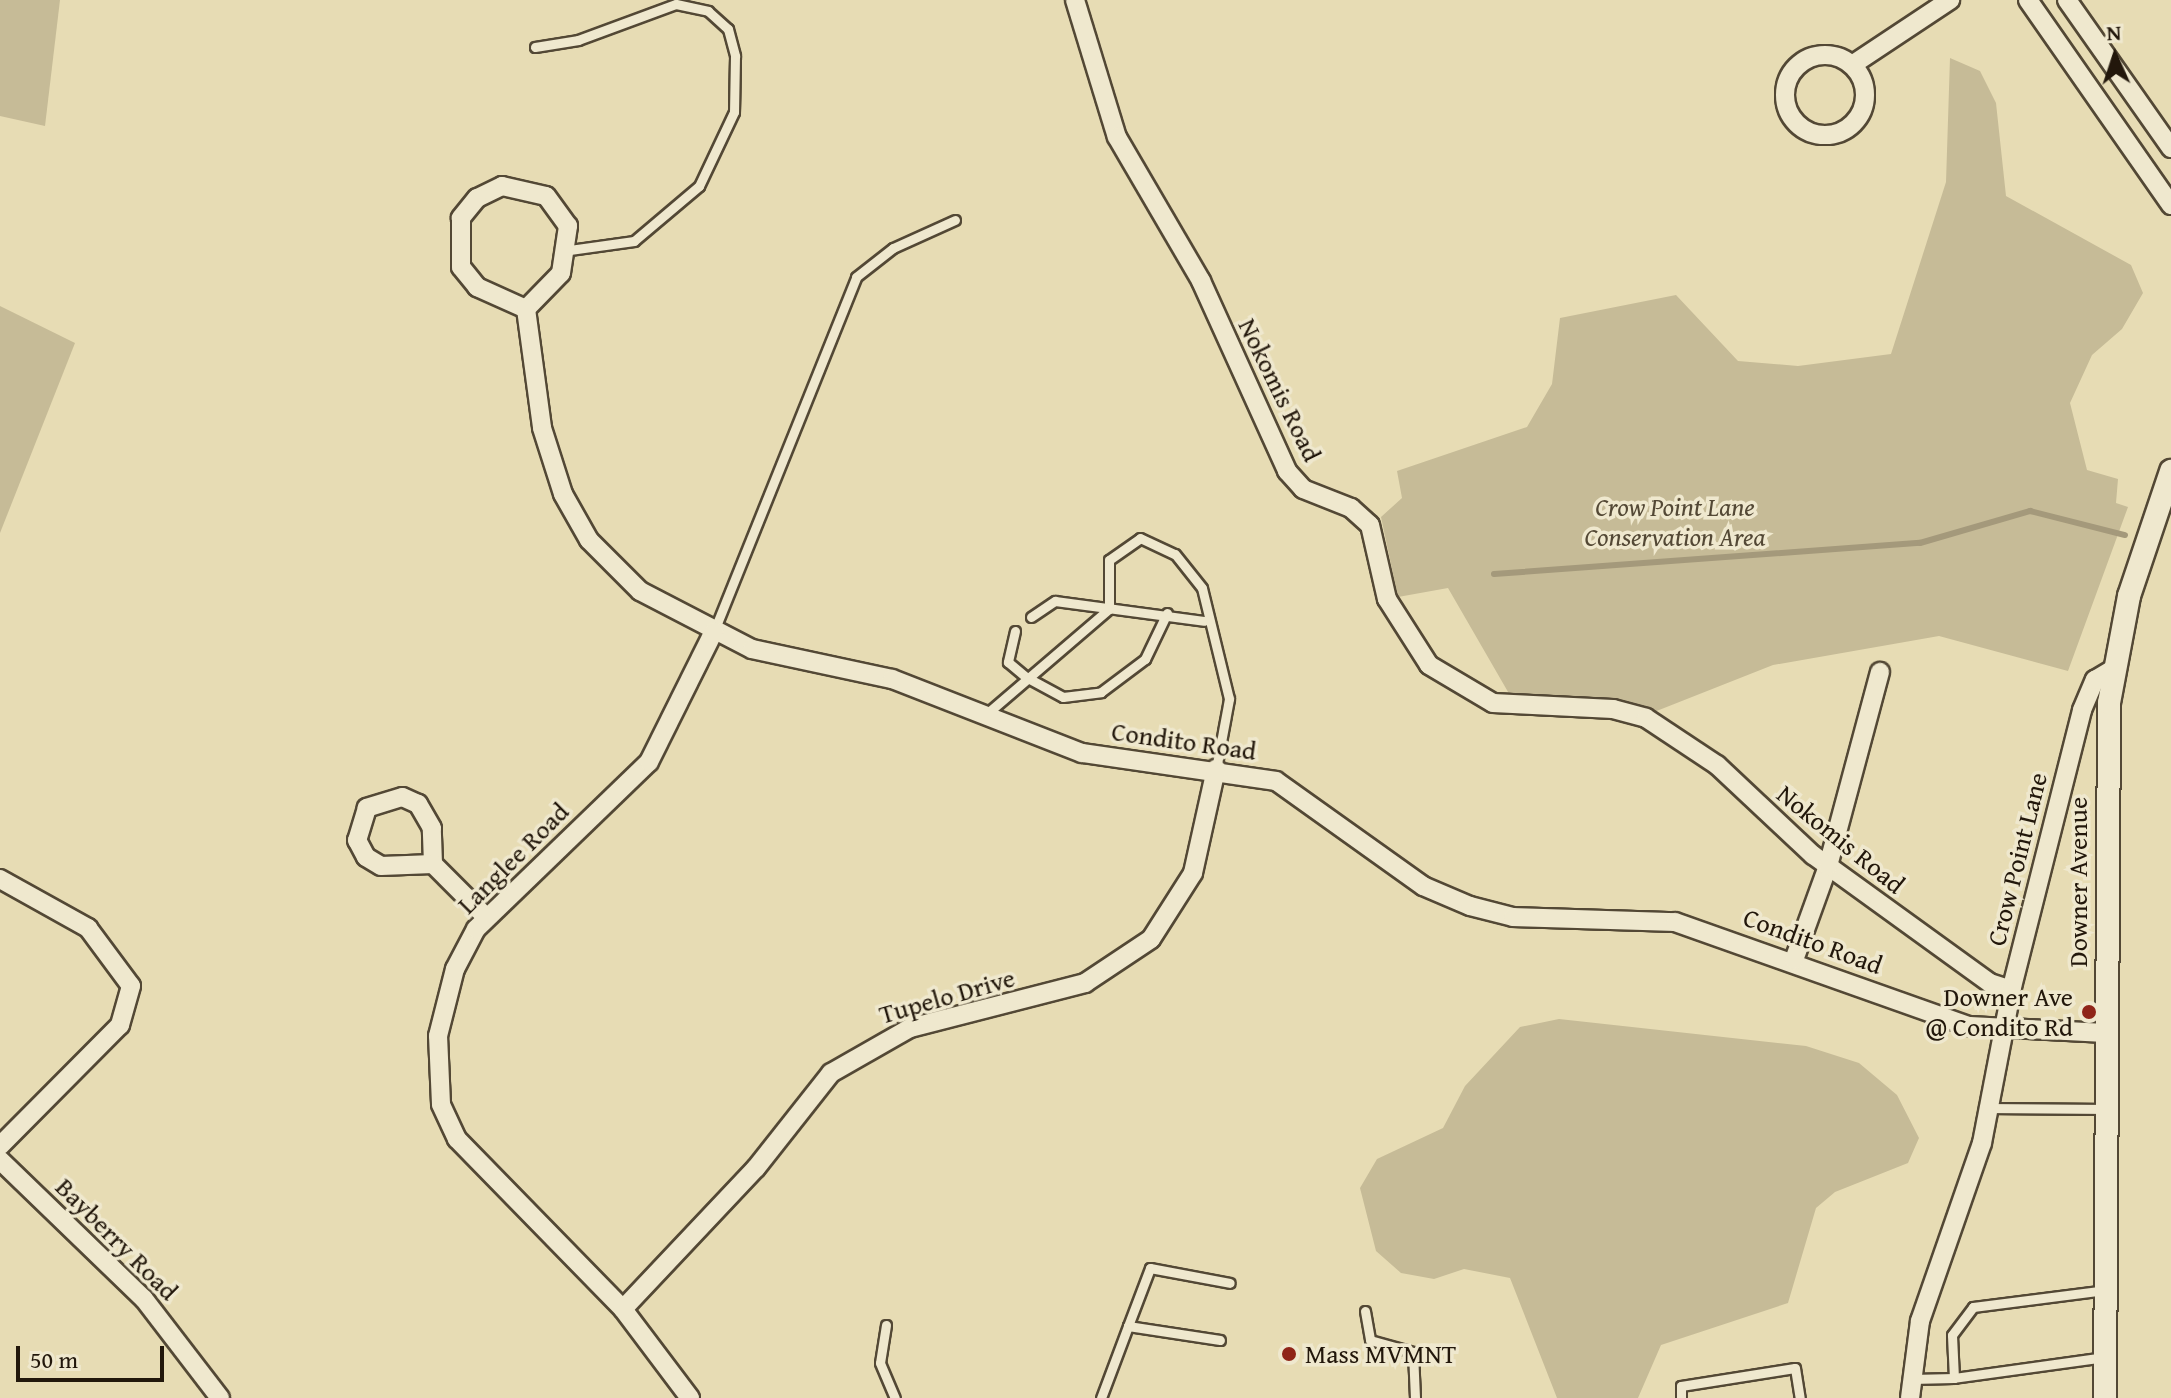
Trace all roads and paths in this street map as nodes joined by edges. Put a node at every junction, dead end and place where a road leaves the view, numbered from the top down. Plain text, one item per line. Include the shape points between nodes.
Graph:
1 (1075, 0) edge
2 (1950, 0) edge
3 (2028, 0) edge
4 (2067, 0) edge
5 (535, 47) dead end
6 (1852, 65) junction
7 (2171, 148) edge
8 (2171, 205) edge
9 (955, 220) dead end
10 (570, 250) junction
11 (526, 309) junction
12 (2171, 471) edge
13 (1109, 609) junction
14 (1167, 613) junction
15 (1031, 617) dead end
16 (1204, 621) junction
17 (714, 631) junction
18 (1015, 631) dead end
19 (2113, 669) junction
20 (1880, 672) dead end
21 (1026, 677) junction
22 (984, 716) junction
23 (1216, 769) junction
24 (433, 864) junction
25 (1828, 866) junction
26 (0, 879) edge
27 (485, 916) junction
28 (1794, 960) junction
29 (2011, 990) junction
30 (2004, 1032) junction
31 (2106, 1033) junction
32 (1990, 1108) junction
33 (2105, 1109) junction
34 (0, 1146) edge
35 (0, 1160) edge
36 (1230, 1283) dead end
37 (2105, 1290) junction
38 (623, 1309) junction
39 (1365, 1311) dead end
40 (886, 1325) dead end
41 (1128, 1326) junction
42 (1220, 1340) dead end
43 (2105, 1357) junction
44 (1954, 1378) junction
45 (1910, 1388) edge
46 (220, 1398) edge
47 (690, 1398) edge
48 (895, 1398) edge
49 (1101, 1398) edge
50 (1415, 1398) edge
51 (1681, 1398) edge
52 (1800, 1398) edge
53 (2105, 1398) edge

1 - 25 street, Nokomis Road via 1117,137 1201,281 1287,471 1303,489 1351,508 1370,525 1387,599 1429,665 1493,703 1613,709 1646,718 1717,765
2 - 6 street
3 - 8 street
4 - 7 street
5 - 10 lane via 578,40 676,4 718,20 735,56 734,112 699,186 634,241
6 - 6 street via 1865,89 1860,116 1825,135 1800,126 1786,105 1794,71 1827,55
9 - 17 lane via 893,248 856,277
10 - 11 street via 561,273
10 - 11 street via 559,209 526,187 477,198 461,218 461,267 477,287
11 - 17 street, Condito Road via 542,428 563,494 614,569
12 - 19 street, Downer Avenue via 2136,571
13 - 14 lane
13 - 15 lane via 1055,601
13 - 16 lane via 1109,560 1140,538 1175,554 1202,588
13 - 21 lane
14 - 16 lane
14 - 21 lane via 1145,659 1101,692 1063,697
16 - 23 lane via 1229,699
17 - 22 street, Condito Road via 788,659 892,679
17 - 27 street, Langlee Road via 649,762
18 - 21 lane via 1008,662
19 - 29 street, Crow Point Lane via 2095,680 2082,710
19 - 31 street, Downer Avenue
20 - 25 street
21 - 22 lane
22 - 23 street, Condito Road via 1082,753
23 - 28 street, Condito Road via 1276,781 1303,795 1423,886 1470,906 1513,917 1675,922
23 - 38 street, Tupelo Drive via 1193,873 1151,939 1085,983 910,1028 831,1073 756,1168
24 - 24 street via 432,828 418,804 392,797 367,808 357,840 366,857 393,867
24 - 27 street
25 - 28 street
25 - 29 street, Nokomis Road via 1990,983
26 - 34 street via 88,928 122,966 131,986 122,1020
27 - 38 street, Langlee Road via 465,946 438,1036 441,1104 457,1139
28 - 30 street, Condito Road via 1940,1017
29 - 30 street, Crow Point Lane
30 - 31 street, Condito Road
30 - 32 street, Crow Point Lane
31 - 33 street, Downer Avenue
32 - 33 lane
32 - 45 street, Crow Point Lane via 1920,1321
33 - 37 street, Downer Avenue
35 - 46 street, Bayberry Road via 144,1299
36 - 41 lane via 1150,1268
37 - 43 street, Downer Avenue
37 - 44 lane via 1973,1307 1952,1335
38 - 47 street, Langlee Road
39 - 50 lane via 1370,1340 1413,1352
40 - 48 lane via 880,1363
41 - 42 lane
41 - 49 lane
43 - 44 lane
43 - 53 street, Downer Avenue
44 - 45 lane
51 - 52 lane via 1681,1386 1795,1368

